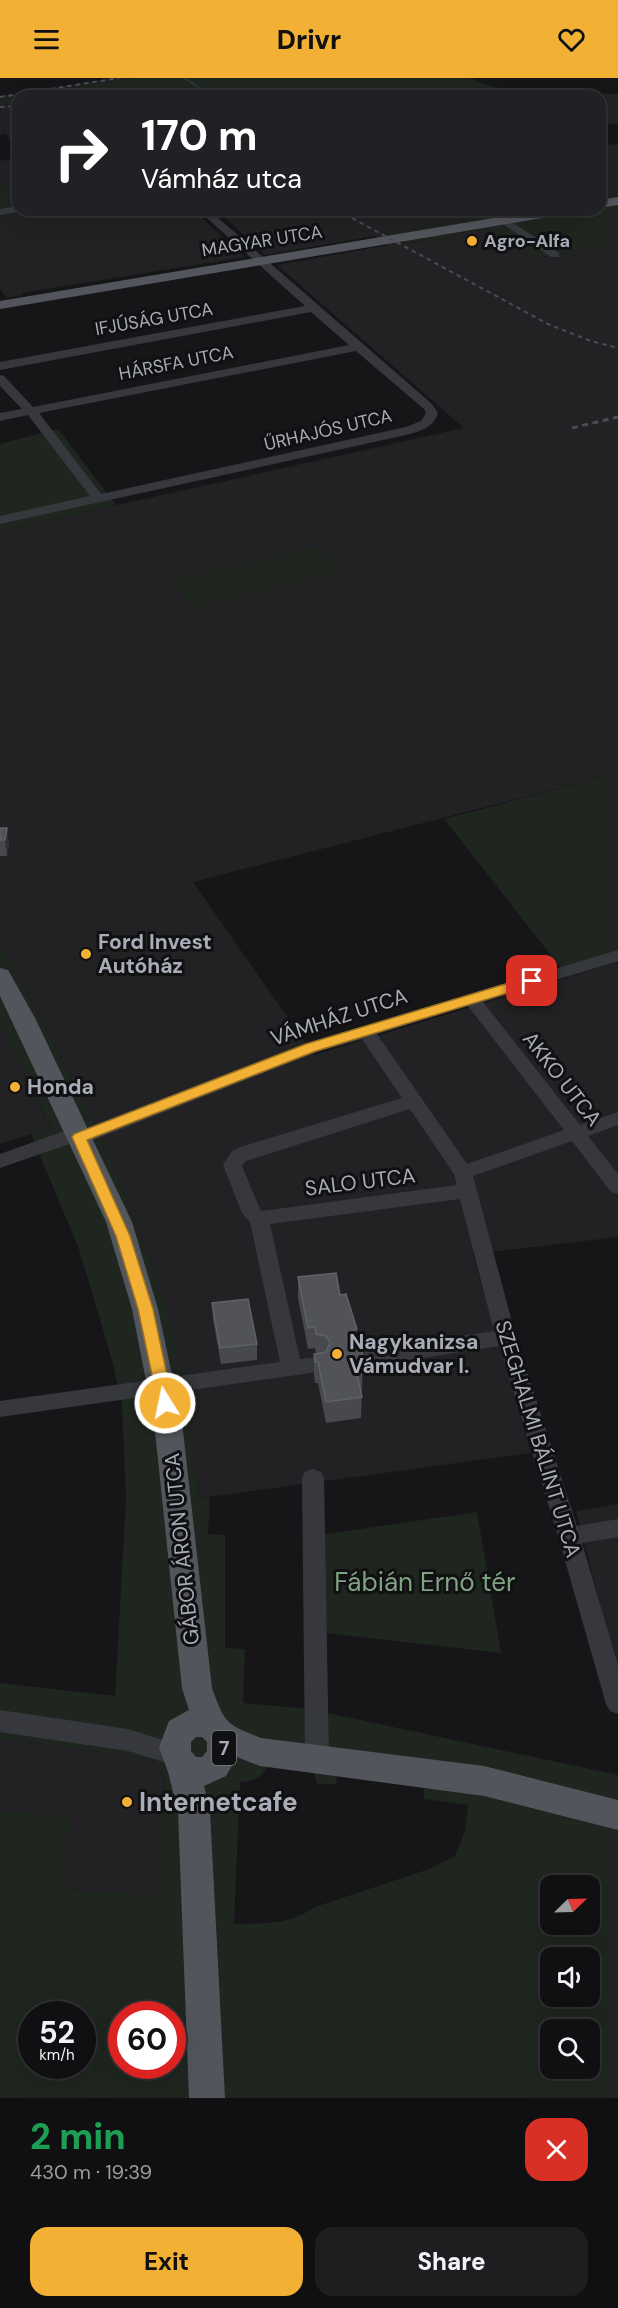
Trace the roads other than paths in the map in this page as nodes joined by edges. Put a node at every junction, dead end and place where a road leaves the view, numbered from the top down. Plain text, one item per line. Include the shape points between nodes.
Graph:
1 (210, 216) edge
2 (529, 216) edge
3 (504, 220) junction
4 (555, 255) dead end
5 (259, 261) junction
6 (0, 305) edge
7 (314, 308) junction
8 (358, 347) junction
9 (0, 366) edge
10 (0, 379) edge
11 (29, 410) junction
12 (0, 417) edge
13 (98, 499) junction
14 (0, 520) edge
15 (618, 955) edge
16 (0, 975) edge
17 (471, 999) junction
18 (365, 1030) junction
19 (414, 1101) junction
20 (618, 1119) edge
21 (576, 1134) junction
22 (78, 1136) junction
23 (0, 1161) edge
24 (464, 1182) junction
25 (618, 1187) edge
26 (259, 1218) junction
27 (506, 1336) junction
28 (358, 1360) edge
29 (318, 1365) edge
30 (292, 1368) junction
31 (162, 1385) junction
32 (0, 1409) edge
33 (313, 1478) dead end
34 (618, 1528) edge
35 (569, 1536) junction
36 (618, 1704) edge
37 (0, 1721) edge
38 (198, 1747) junction
39 (318, 1761) junction
40 (618, 1815) edge
41 (207, 2098) edge

1 - 5 street, ŰRHAJÓS UTCA
2 - 3 main road, MAGYAR UTCA
3 - 4 street
3 - 5 main road, MAGYAR UTCA
5 - 6 main road, MAGYAR UTCA
5 - 7 street, ŰRHAJÓS UTCA
7 - 8 street, ŰRHAJÓS UTCA
7 - 9 street, IFJÚSÁG UTCA
8 - 11 street, HÁRSFA UTCA
8 - 13 street, ŰRHAJÓS UTCA via 428,407 432,413 428,423
10 - 11 street
11 - 12 street, HÁRSFA UTCA
11 - 13 street
13 - 14 street, ŰRHAJÓS UTCA
15 - 17 street, VÁMHÁZ UTCA
16 - 22 main road, GÁBOR ÁRON UTCA / 7
17 - 18 street, VÁMHÁZ UTCA
17 - 21 street, AKKO UTCA
18 - 19 street, SZEGHALMI BÁLINT UTCA
18 - 22 street, VÁMHÁZ UTCA
19 - 24 street, SZEGHALMI BÁLINT UTCA
19 - 26 street via 239,1156 232,1165 233,1172 252,1213
20 - 21 street, SALO UTCA
21 - 24 street, SALO UTCA
21 - 25 street, AKKO UTCA
22 - 23 street, VÁMHÁZ UTCA
22 - 31 main road, GÁBOR ÁRON UTCA / 7 via 118,1222 145,1309
24 - 26 street, SALO UTCA
24 - 27 street, SZEGHALMI BÁLINT UTCA
26 - 30 street
27 - 28 street
27 - 35 street, SZEGHALMI BÁLINT UTCA
29 - 30 street
30 - 31 street
31 - 32 street
31 - 38 main road, GÁBOR ÁRON UTCA / 7 via 197,1688
33 - 39 street
34 - 35 street
35 - 36 street, SZEGHALMI BÁLINT UTCA
37 - 38 street
38 - 39 main road
38 - 41 main road, GÁBOR ÁRON UTCA / 7 via 194,1811
39 - 40 main road via 484,1781

